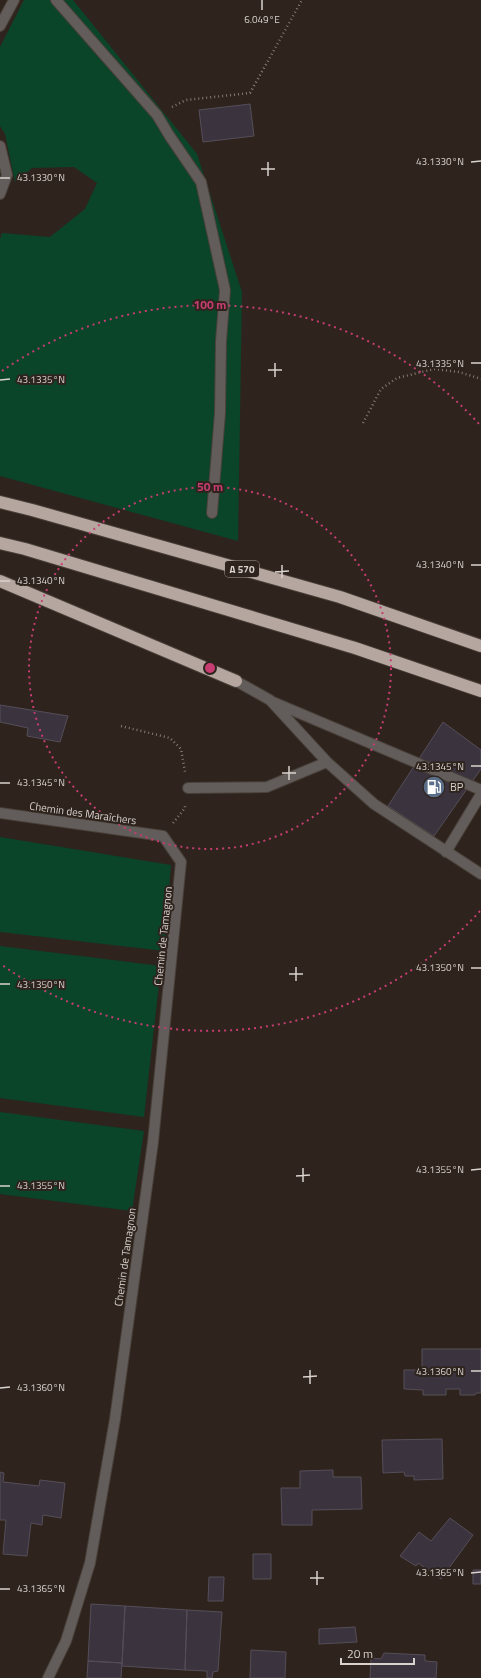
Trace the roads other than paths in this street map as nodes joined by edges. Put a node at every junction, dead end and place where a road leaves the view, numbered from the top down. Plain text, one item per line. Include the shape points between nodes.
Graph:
1 (14, 0) edge
2 (56, 0) edge
3 (0, 26) edge
4 (0, 146) edge
5 (0, 194) edge
6 (0, 502) edge
7 (212, 514) dead end
8 (0, 543) edge
9 (0, 581) edge
10 (481, 646) edge
11 (236, 681) joint
12 (481, 692) edge
13 (270, 700) junction
14 (327, 762) junction
15 (188, 788) road end
16 (481, 790) edge
17 (481, 794) edge
18 (0, 813) edge
19 (162, 836) joint
20 (446, 852) junction
21 (481, 874) edge
22 (48, 1678) edge

1 - 3 street
2 - 7 street via 157,115 201,182 225,290 220,413
4 - 5 street via 7,175
6 - 10 highway, A 570 via 340,597
8 - 12 highway via 355,648
9 - 11 highway
11 - 13 street
13 - 14 street
13 - 16 street
14 - 15 street via 267,787
14 - 20 street via 374,804
17 - 20 street
18 - 19 street, Chemin des Maraîchers
19 - 22 street, Chemin de Tamagnon via 181,862 152,1150 115,1419 90,1563 66,1641
20 - 21 street

